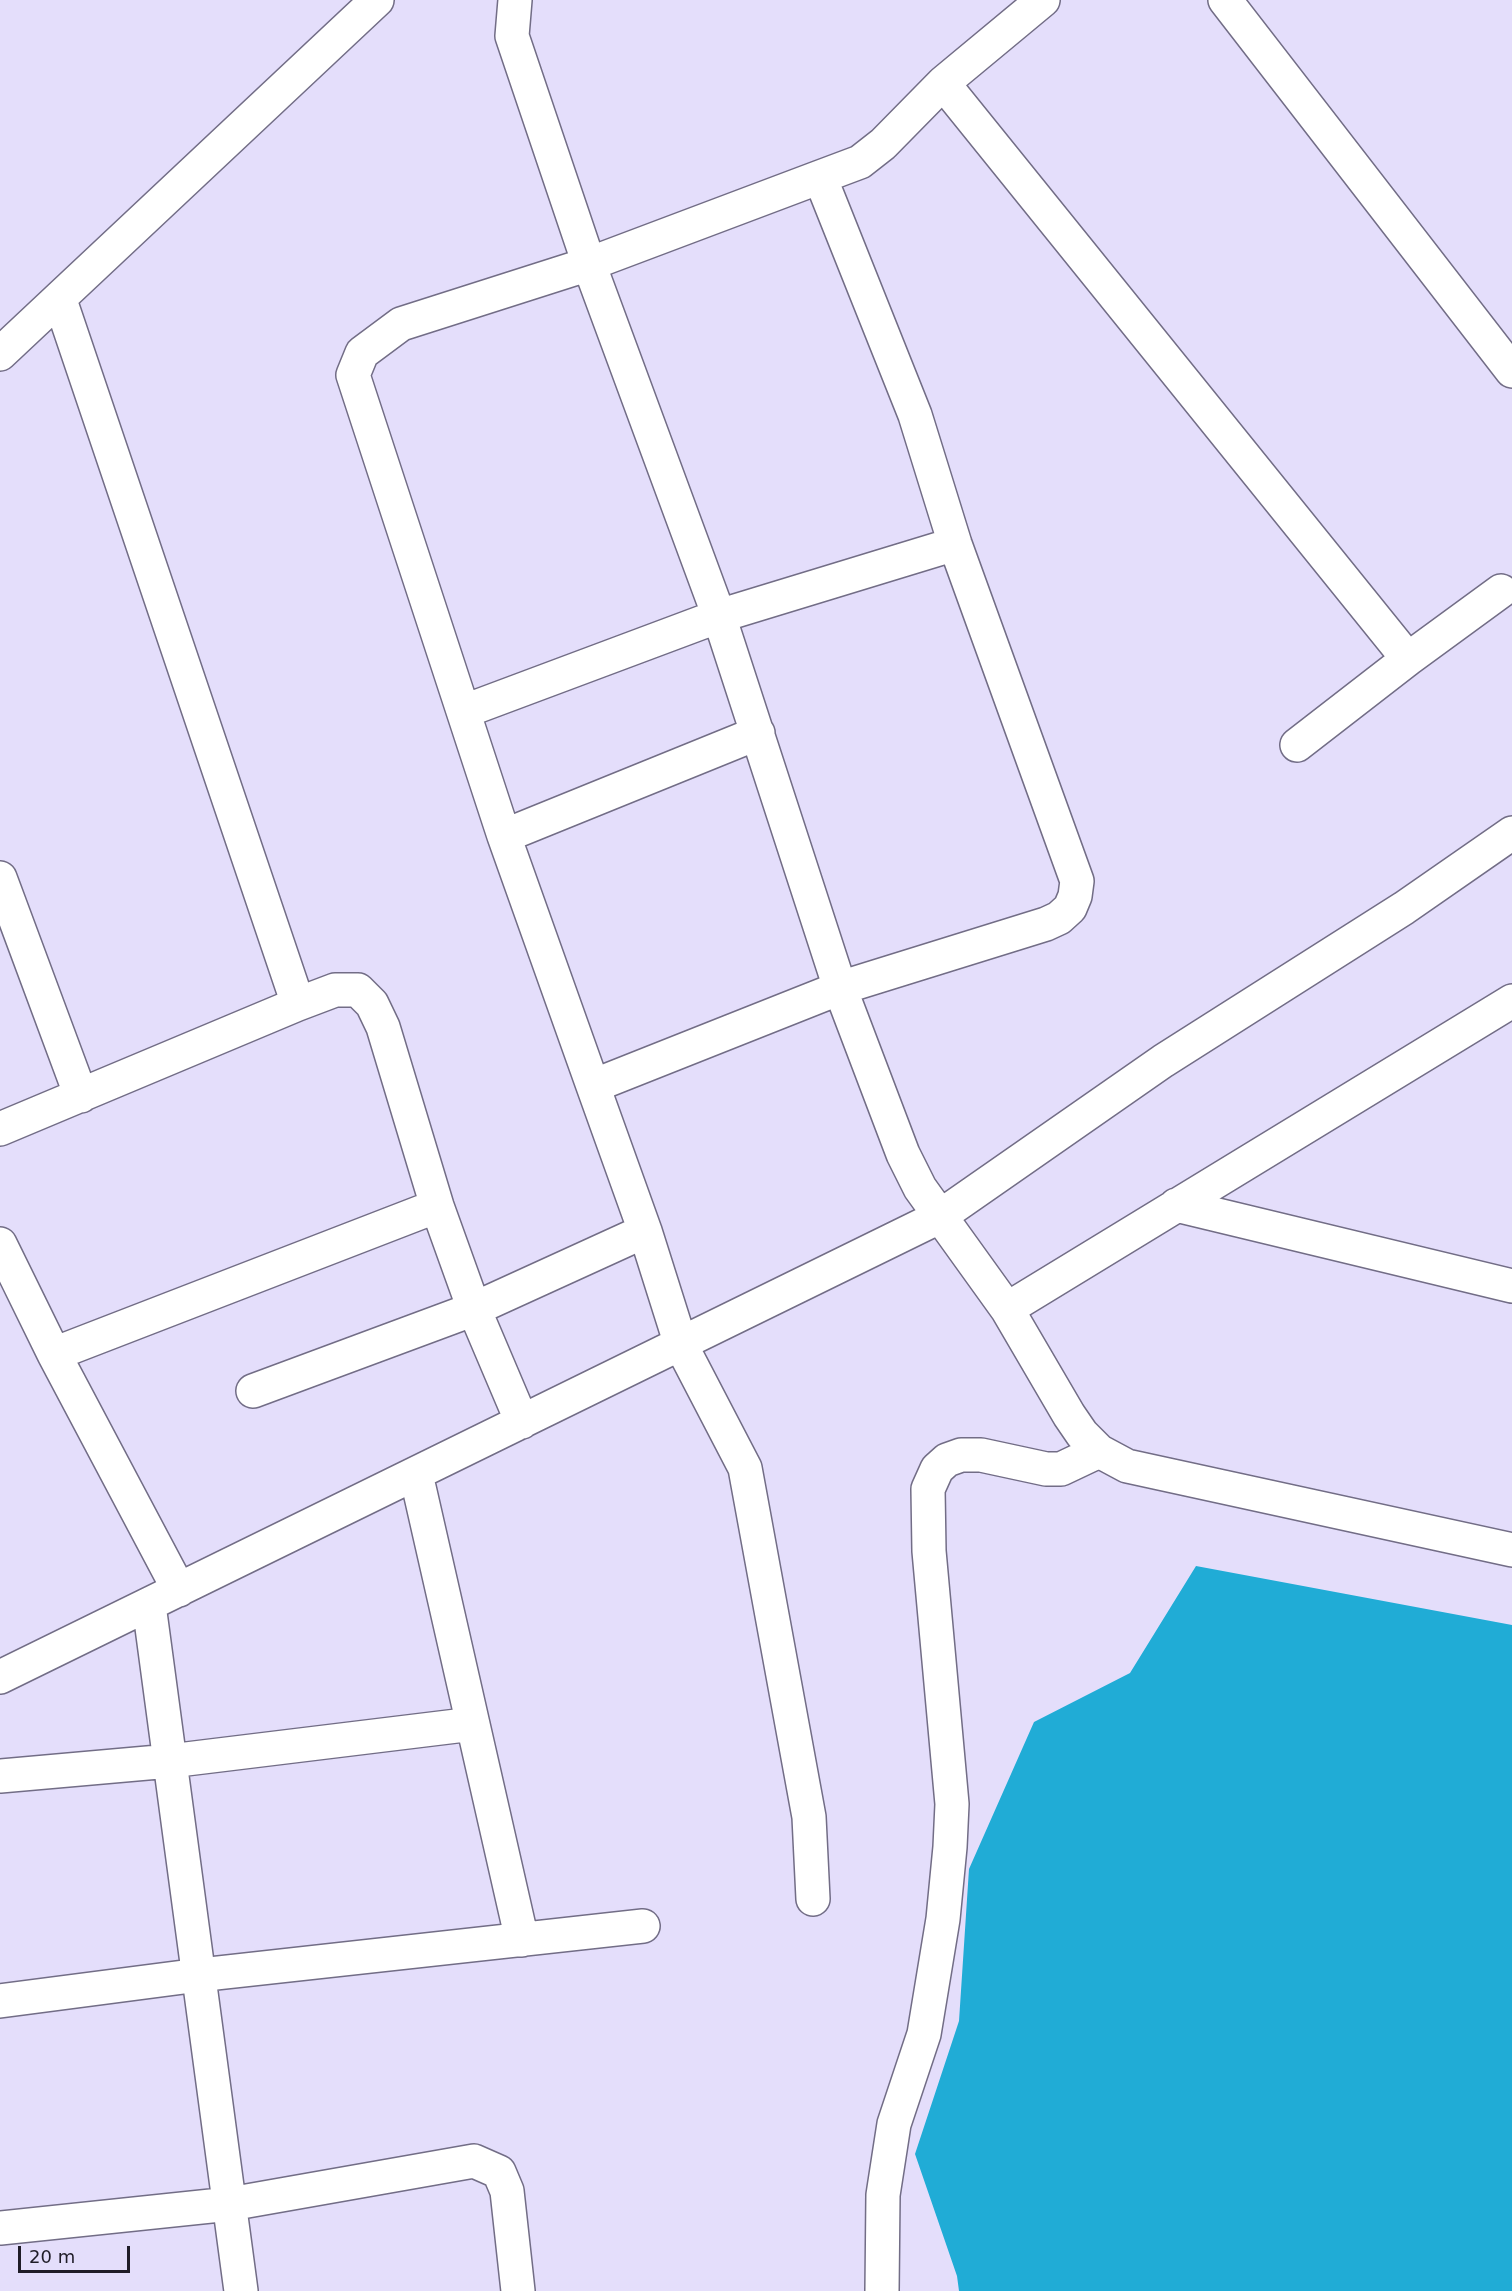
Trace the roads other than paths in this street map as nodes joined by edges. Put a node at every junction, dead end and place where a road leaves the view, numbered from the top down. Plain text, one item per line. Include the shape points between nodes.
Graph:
1 (377, 0) edge
2 (515, 0) edge
3 (1043, 0) edge
4 (1225, 0) edge
5 (943, 83) junction
6 (820, 177) junction
7 (588, 264) junction
8 (60, 300) junction
9 (0, 354) edge
10 (1512, 371) edge
11 (955, 544) junction
12 (1501, 591) dead end
13 (719, 616) junction
14 (1408, 659) junction
15 (465, 711) junction
16 (758, 733) junction
17 (1297, 745) dead end
18 (1512, 833) edge
19 (504, 836) junction
20 (0, 878) edge
21 (840, 988) junction
22 (1512, 1001) edge
23 (298, 1004) junction
24 (1478, 1023) junction
25 (1512, 1030) edge
26 (593, 1086) junction
27 (81, 1096) junction
28 (0, 1129) edge
29 (1176, 1205) junction
30 (437, 1206) junction
31 (939, 1217) junction
32 (645, 1231) junction
33 (0, 1244) edge
34 (1512, 1286) edge
35 (474, 1309) junction
36 (1007, 1309) junction
37 (681, 1345) junction
38 (54, 1354) junction
39 (253, 1391) dead end
40 (522, 1422) junction
41 (1099, 1451) junction
42 (416, 1473) junction
43 (1512, 1550) edge
44 (179, 1590) junction
45 (149, 1605) junction
46 (0, 1677) edge
47 (473, 1724) junction
48 (170, 1761) junction
49 (0, 1776) edge
50 (813, 1899) dead end
51 (643, 1926) dead end
52 (522, 1940) junction
53 (199, 1975) junction
54 (0, 2001) edge
55 (230, 2204) junction
56 (0, 2228) edge
57 (241, 2291) edge
58 (518, 2291) edge
59 (882, 2291) edge

1 - 8 street
2 - 7 street via 512,36
3 - 5 street
4 - 10 street
5 - 6 street via 860,162
5 - 14 street
6 - 7 street
6 - 11 street via 915,415
7 - 13 street
7 - 15 street via 401,324 362,353 353,375
8 - 9 street
8 - 23 street
11 - 13 street
11 - 21 street via 1077,881 1075,896 1070,908 1046,924
12 - 14 street
13 - 15 street
13 - 16 street
14 - 17 street
15 - 19 street
16 - 19 street
16 - 21 street
18 - 31 street via 1404,908 1163,1061
19 - 26 street
20 - 27 street
21 - 26 street
21 - 31 street via 903,1154
22 - 24 street
23 - 27 street
23 - 30 street via 335,990 358,990 372,1004 383,1027
24 - 25 street
24 - 29 street
26 - 32 street
27 - 28 street
29 - 34 street
29 - 36 street
30 - 35 street
30 - 38 street
31 - 36 street
31 - 37 street
32 - 35 street
32 - 37 street
33 - 38 street
35 - 39 street
35 - 40 street
36 - 41 street via 1069,1415
37 - 40 street
37 - 50 street via 745,1468 809,1817
38 - 44 street
40 - 42 street
41 - 43 street via 1127,1466
41 - 59 street via 1061,1469 961,1455 936,1469 928,1489 929,1551 952,1804 950,1846 943,1919 924,2034 894,2124 883,2195
42 - 44 street
42 - 47 street
44 - 45 street
45 - 46 street
45 - 48 street
47 - 48 street
47 - 52 street
48 - 49 street
48 - 53 street
51 - 52 street
52 - 53 street
53 - 54 street
53 - 55 street
55 - 56 street
55 - 57 street
55 - 58 street via 474,2162 488,2165 499,2172 507,2191

